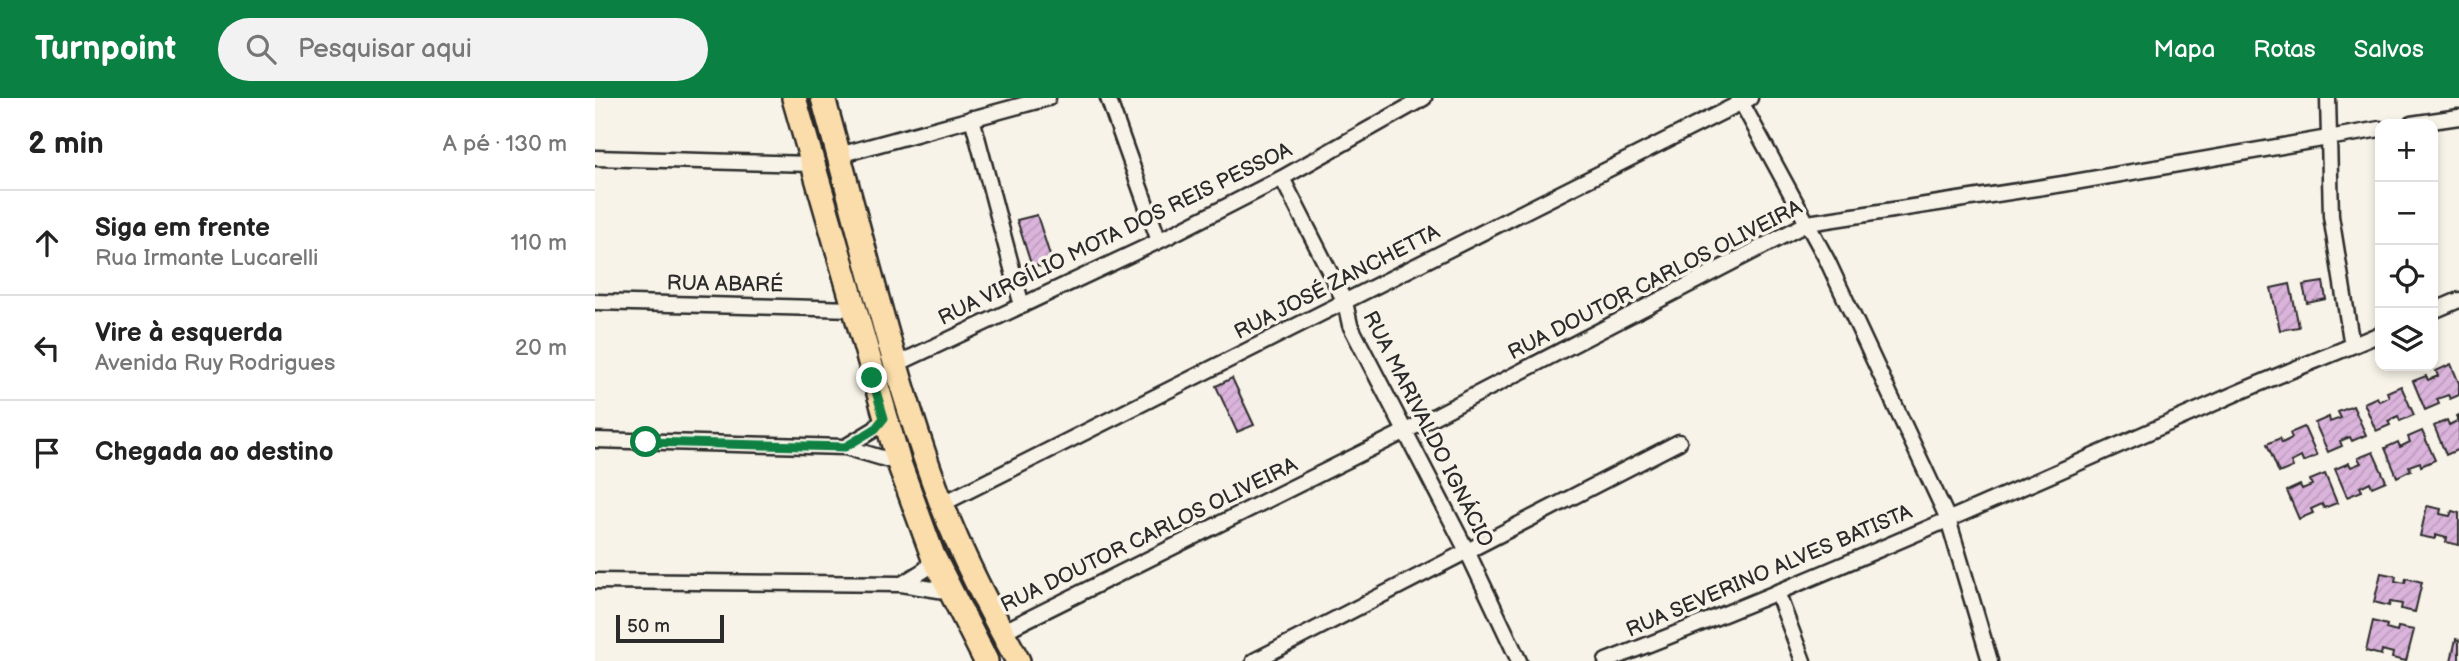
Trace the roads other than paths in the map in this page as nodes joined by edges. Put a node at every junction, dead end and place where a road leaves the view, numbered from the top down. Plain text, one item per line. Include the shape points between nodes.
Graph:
1 (794, 98) edge
2 (823, 98) edge
3 (1048, 98) edge
4 (1108, 98) edge
5 (1424, 98) edge
6 (2328, 98) edge
7 (1743, 100) edge
8 (2459, 117) edge
9 (972, 118) junction
10 (2438, 120) edge
11 (2375, 130) edge
12 (2327, 138) junction
13 (839, 155) junction
14 (595, 158) edge
15 (813, 164) junction
16 (1282, 178) junction
17 (1808, 223) junction
18 (1159, 241) junction
19 (2459, 300) edge
20 (595, 302) edge
21 (1345, 302) junction
22 (1022, 306) junction
23 (853, 309) junction
24 (2438, 309) edge
25 (2375, 336) edge
26 (2351, 346) junction
27 (897, 364) junction
28 (872, 378) junction
29 (884, 418) junction
30 (1403, 432) junction
31 (595, 440) edge
32 (1679, 442) dead end
33 (845, 447) junction
34 (899, 463) junction
35 (942, 504) junction
36 (1948, 519) junction
37 (1467, 551) junction
38 (933, 556) junction
39 (595, 581) edge
40 (901, 584) junction
41 (951, 592) junction
42 (1777, 592) junction
43 (1002, 632) junction
44 (986, 661) edge
45 (1018, 661) edge
46 (1254, 661) edge
47 (1520, 661) edge
48 (1606, 661) edge
49 (1803, 661) edge
50 (1990, 661) edge

1 - 15 main road
2 - 13 main road
3 - 9 street
4 - 18 street
5 - 16 street, RUA VIRGÍLIO MOTA DOS REIS PESSOA
6 - 12 street
7 - 17 street
7 - 21 street, RUA JOSÉ ZANCHETTA
8 - 10 street
9 - 13 street
9 - 22 street
11 - 12 street, RUA DOUTOR CARLOS OLIVEIRA
12 - 17 street, RUA DOUTOR CARLOS OLIVEIRA
12 - 26 street via 2331,216
13 - 27 main road
14 - 15 street
15 - 23 main road
16 - 18 street, RUA VIRGÍLIO MOTA DOS REIS PESSOA
16 - 21 street, RUA MARIVALDO IGNÁCIO
17 - 30 street, RUA DOUTOR CARLOS OLIVEIRA
17 - 36 street
18 - 22 street, RUA VIRGÍLIO MOTA DOS REIS PESSOA
19 - 24 street
20 - 23 street, RUA ABARÉ
21 - 30 street, RUA MARIVALDO IGNÁCIO via 1350,325
21 - 35 street, RUA JOSÉ ZANCHETTA
22 - 27 street, RUA VIRGÍLIO MOTA DOS REIS PESSOA
23 - 28 main road
25 - 26 street, RUA SEVERINO ALVES BATISTA
26 - 36 street, RUA SEVERINO ALVES BATISTA
27 - 28 main road
27 - 35 main road
28 - 29 main road
29 - 33 street
29 - 34 main road
30 - 37 street, RUA MARIVALDO IGNÁCIO
30 - 43 street, RUA DOUTOR CARLOS OLIVEIRA
31 - 33 street
32 - 37 street
33 - 34 street
34 - 38 main road
35 - 43 main road
36 - 42 street, RUA SEVERINO ALVES BATISTA
36 - 50 street
37 - 46 street
37 - 47 street, RUA MARIVALDO IGNÁCIO
38 - 40 street via 926,569
38 - 41 main road
39 - 40 street
40 - 41 street
41 - 44 main road
42 - 48 street, RUA SEVERINO ALVES BATISTA
42 - 49 street
43 - 45 main road

